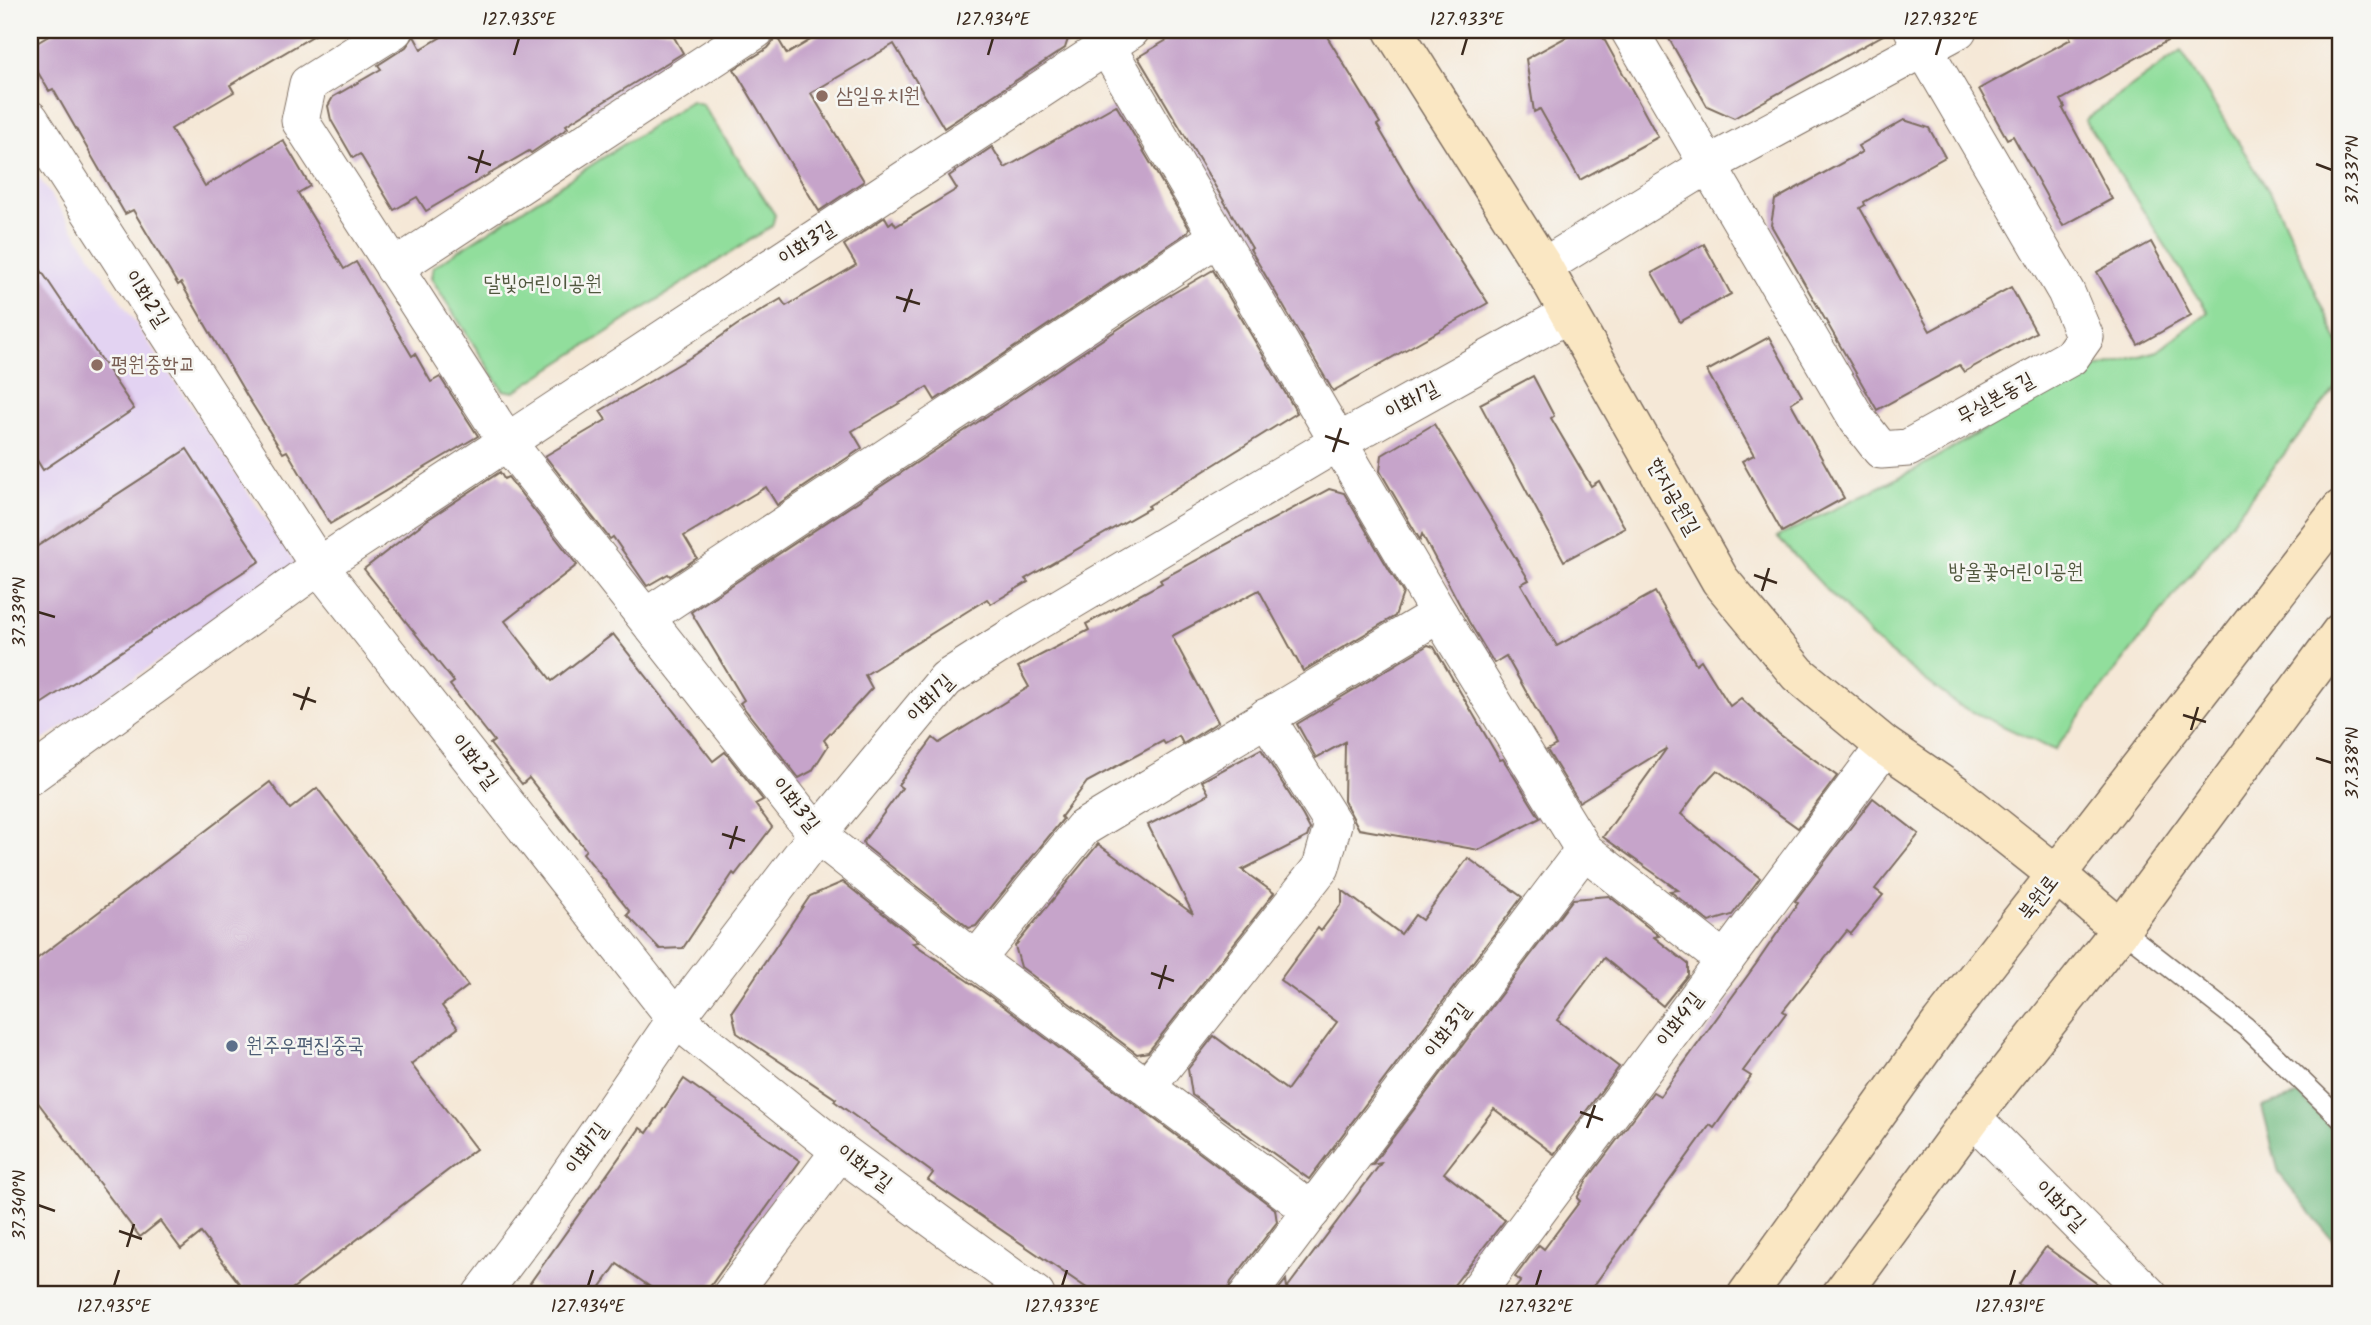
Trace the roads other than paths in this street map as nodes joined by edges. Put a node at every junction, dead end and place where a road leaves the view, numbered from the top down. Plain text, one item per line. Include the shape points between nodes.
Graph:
1 (394, 30) edge
2 (756, 30) edge
3 (1392, 30) edge
4 (1629, 30) edge
5 (1958, 30) edge
6 (1112, 35) edge
7 (1919, 39) edge
8 (30, 120) edge
9 (1708, 164) junction
10 (1217, 237) junction
11 (1543, 267) junction
12 (394, 268) junction
13 (1570, 313) junction
14 (507, 442) junction
15 (1337, 443) junction
16 (2341, 509) edge
17 (319, 566) junction
18 (1438, 614) junction
19 (646, 617) junction
20 (2341, 632) edge
21 (1266, 717) junction
22 (1885, 746) junction
23 (30, 776) edge
24 (817, 835) junction
25 (1584, 850) junction
26 (2057, 874) junction
27 (2121, 929) junction
28 (976, 960) junction
29 (1725, 961) junction
30 (676, 1019) junction
31 (1147, 1087) junction
32 (1972, 1117) junction
33 (2341, 1119) edge
34 (840, 1151) junction
35 (1312, 1211) junction
36 (2135, 1290) edge
37 (481, 1295) edge
38 (731, 1295) edge
39 (1036, 1295) edge
40 (1248, 1295) edge
41 (1475, 1295) edge
42 (1746, 1295) edge
43 (1841, 1295) edge

1 - 12 street, 이화3길 via 308,83 300,121
2 - 12 street
3 - 11 street, 한지공원길
4 - 9 street, 무실본동길
5 - 7 street
6 - 10 street, 이화3길
6 - 14 street, 이화3길
7 - 9 street
7 - 9 street, 무실본동길 via 2066,292 2085,337 2071,357 1908,448 1881,450 1857,419
8 - 17 street, 이화2길
9 - 11 street
10 - 15 street, 이화3길
10 - 19 street
11 - 13 street, 한지공원길
12 - 14 street, 이화3길
13 - 15 street, 이화1길
13 - 22 street, 한지공원길 via 1720,580 1798,674
14 - 17 street, 이화3길
14 - 19 street, 이화3길
15 - 18 street, 이화3길
15 - 24 street, 이화1길 via 946,679
16 - 26 street, 북원로
17 - 23 street, 이화3길
17 - 30 street, 이화2길
18 - 21 street
18 - 25 street, 이화3길
19 - 24 street, 이화3길
20 - 27 street
21 - 28 street via 1083,828
21 - 31 street via 1333,824 1321,867
22 - 26 street, 한지공원길
22 - 29 street, 이화4길
24 - 28 street, 이화3길
24 - 30 street, 이화1길
25 - 29 street, 이화3길
25 - 35 street, 이화3길
26 - 27 street, 한지공원길
26 - 42 street, 북원로 via 1941,1023
27 - 32 street
27 - 33 lane via 2246,1027
28 - 31 street, 이화3길
29 - 41 street, 이화4길
30 - 34 street, 이화2길
30 - 37 street, 이화1길
31 - 35 street, 이화3길
32 - 36 street, 이화5길
32 - 43 street
34 - 38 street
34 - 39 street, 이화2길
35 - 40 street, 이화3길

